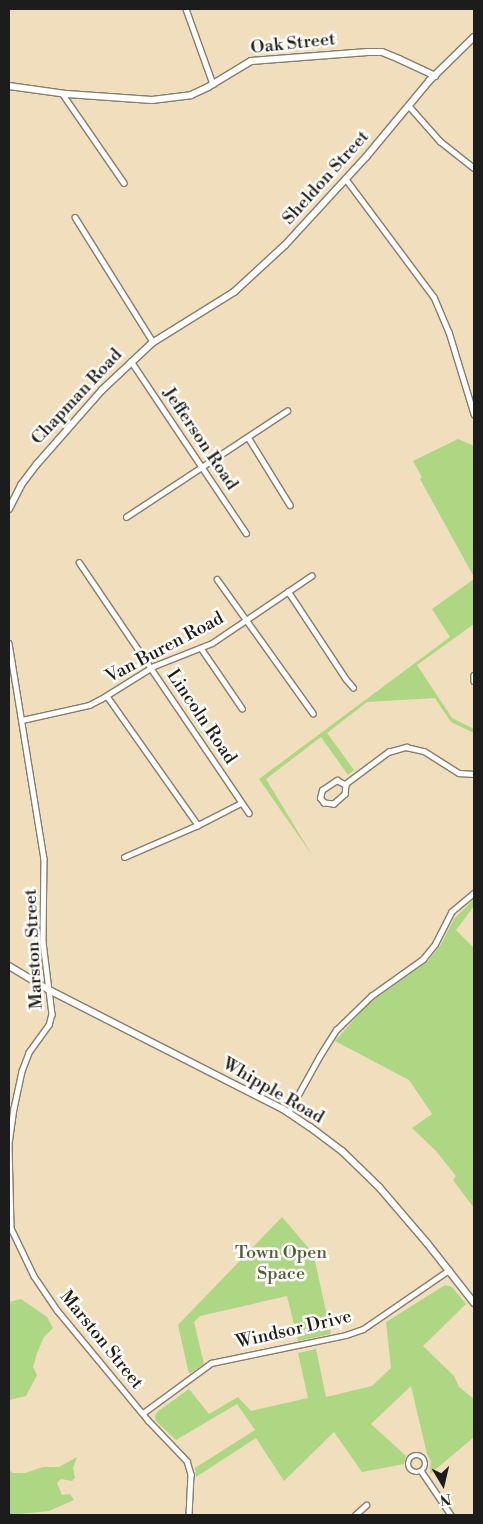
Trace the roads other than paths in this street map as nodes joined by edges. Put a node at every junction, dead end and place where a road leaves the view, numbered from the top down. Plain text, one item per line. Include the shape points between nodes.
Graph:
1 (186, 9) edge
2 (474, 37) edge
3 (434, 76) junction
4 (214, 84) junction
5 (9, 86) edge
6 (62, 93) junction
7 (409, 106) junction
8 (474, 168) edge
9 (346, 179) junction
10 (124, 183) dead end
11 (75, 217) dead end
12 (185, 323) joint
13 (154, 342) junction
14 (131, 361) junction
15 (287, 411) dead end
16 (474, 414) edge
17 (248, 437) junction
18 (202, 467) junction
19 (290, 505) dead end
20 (9, 509) edge
21 (126, 517) dead end
22 (246, 533) dead end
23 (80, 562) dead end
24 (311, 576) dead end
25 (217, 579) dead end
26 (288, 591) junction
27 (245, 620) junction
28 (9, 643) edge
29 (201, 648) junction
30 (151, 668) junction
31 (474, 675) edge
32 (474, 680) edge
33 (353, 687) dead end
34 (107, 696) junction
35 (242, 708) dead end
36 (313, 712) dead end
37 (22, 720) junction
38 (474, 774) edge
39 (345, 784) junction
40 (241, 803) junction
41 (248, 813) dead end
42 (198, 825) junction
43 (124, 857) dead end
44 (474, 893) edge
45 (9, 966) edge
46 (49, 990) junction
47 (288, 1113) junction
48 (10, 1129) edge
49 (9, 1174) edge
50 (448, 1270) junction
51 (474, 1304) edge
52 (143, 1413) junction
53 (422, 1472) junction
54 (366, 1505) dead end
55 (189, 1515) edge
56 (355, 1515) edge
57 (451, 1515) edge

1 - 4 street
2 - 3 street, Sheldon Street
3 - 4 street, Oak Street via 399,58 382,52 368,52 251,62
3 - 7 street, Sheldon Street
4 - 6 street, Oak Street via 191,95 152,100
5 - 6 street, Oak Street
6 - 10 street
7 - 8 street via 440,141
7 - 9 street, Sheldon Street
9 - 12 street, Sheldon Street via 248,280
9 - 16 street via 434,297 449,332
11 - 13 street
12 - 13 street, Chapman Road
13 - 14 street, Chapman Road
14 - 18 street, Jefferson Road
14 - 20 street, Chapman Road via 37,464
15 - 17 street
17 - 18 street
17 - 19 street
18 - 21 street
18 - 22 street, Jefferson Road
23 - 30 street, Lincoln Road
24 - 26 street, Van Buren Road
25 - 27 street
26 - 27 street, Van Buren Road
26 - 33 street
27 - 29 street, Van Buren Road
27 - 36 street
28 - 37 street, Marston Street
29 - 30 street, Van Buren Road
29 - 35 street
30 - 34 street, Van Buren Road
30 - 40 street, Lincoln Road
31 - 32 street
34 - 37 street, Van Buren Road via 89,705
34 - 42 street
37 - 46 street, Marston Street via 44,858 43,942
38 - 39 street via 459,773 424,751 406,747 388,752
39 - 39 street via 346,792 336,802 328,805 321,799 320,792 328,784 337,780
40 - 41 street, Lincoln Road
40 - 42 street
42 - 43 street
44 - 47 street via 451,912 435,944 423,959 378,991 342,1024 318,1057
45 - 46 street, Whipple Road
46 - 47 street, Whipple Road
46 - 48 street, Marston Street via 52,1014 49,1025 28,1053
47 - 50 street, Whipple Road via 342,1151 379,1186
48 - 49 street, Marston Street
49 - 52 street, Marston Street via 11,1228 34,1276 57,1310
50 - 51 street, Whipple Road
50 - 52 street, Windsor Drive via 363,1329 211,1363
52 - 55 street, Marston Street via 187,1461 191,1474
53 - 53 street via 411,1471 408,1464 411,1457 418,1455 424,1458 426,1465
53 - 57 street
54 - 56 street

